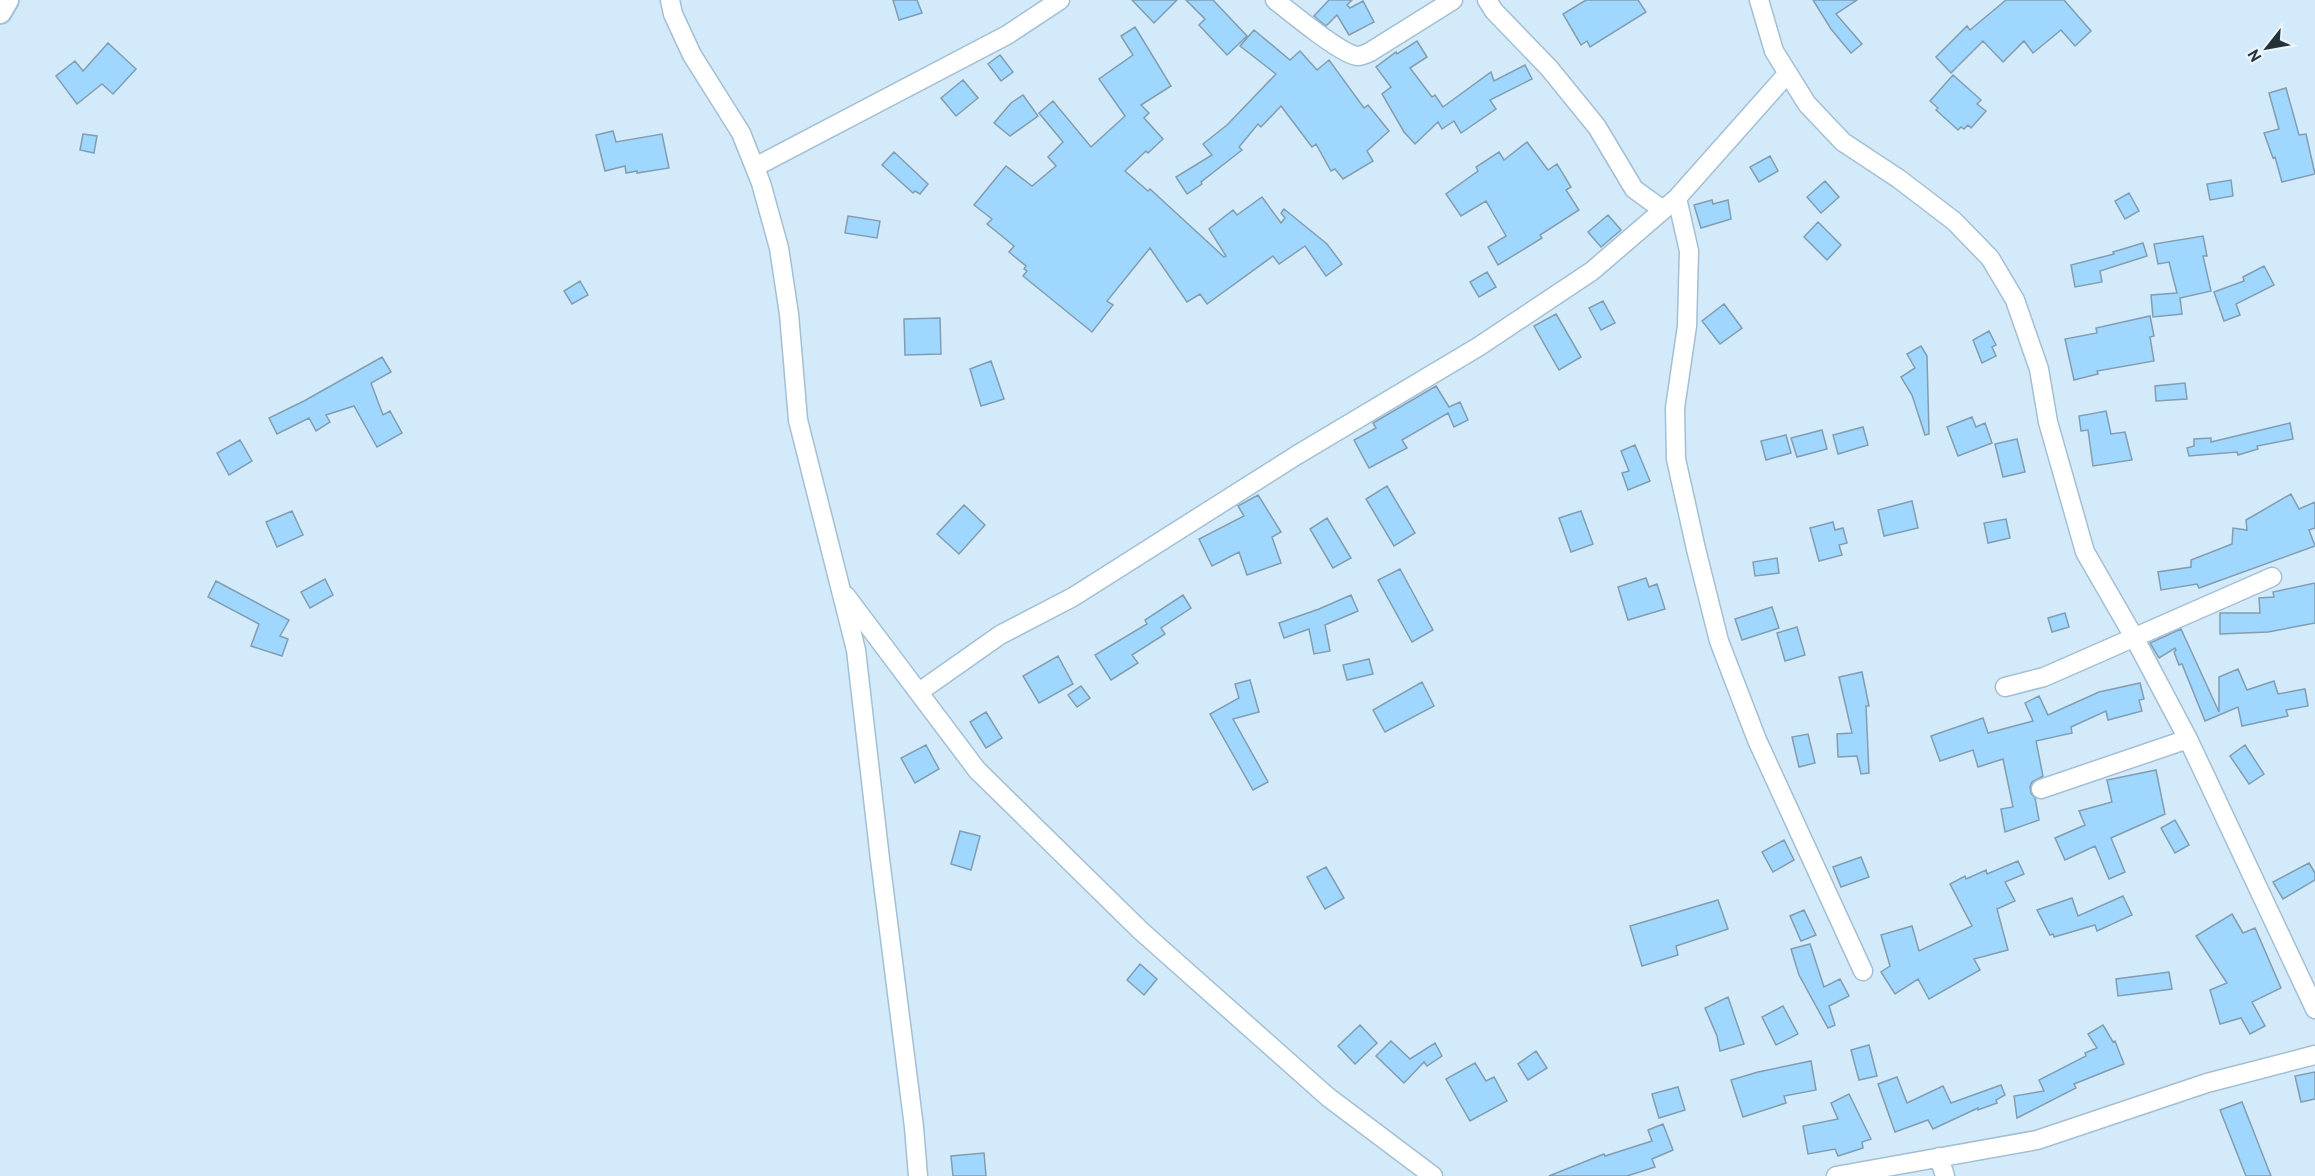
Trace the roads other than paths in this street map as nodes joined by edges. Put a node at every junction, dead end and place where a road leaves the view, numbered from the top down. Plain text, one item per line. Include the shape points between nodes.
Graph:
1 (7, 0) edge
2 (670, 0) edge
3 (1060, 0) edge
4 (1275, 0) edge
5 (1453, 0) edge
6 (1487, 0) edge
7 (1759, 0) edge
8 (0, 12) edge
9 (1788, 73) junction
10 (755, 167) junction
11 (1670, 204) junction
12 (2272, 577) dead end
13 (843, 591) junction
14 (2134, 637) junction
15 (2005, 687) dead end
16 (919, 692) junction
17 (2188, 739) junction
18 (2041, 789) dead end
19 (1863, 971) dead end
20 (2315, 1009) edge
21 (2315, 1055) edge
22 (1938, 1157) junction
23 (918, 1176) edge
24 (1434, 1176) edge
25 (1836, 1176) edge
26 (1945, 1176) edge

1 - 8 street
2 - 10 street via 692,55 741,133
3 - 10 street via 1007,35
4 - 5 street via 1308,26 1358,56
6 - 11 street via 1597,128 1634,189
7 - 9 street via 1774,51
9 - 11 street
9 - 14 street via 1807,104 1843,142 1954,221 1990,258 2014,300 2039,369 2048,422 2085,552
10 - 13 street via 779,248 798,420
11 - 16 street via 1592,271 1478,347 1297,455 1073,597 1000,634
11 - 19 street via 1689,251 1687,326 1675,408 1676,459 1695,549 1719,641 1757,741
12 - 14 street
13 - 16 street
13 - 23 street via 856,650
14 - 15 street via 2044,677
14 - 17 street
16 - 24 street via 977,770 1141,931 1328,1097
17 - 18 street
17 - 20 street
21 - 22 street via 2207,1083 2037,1140
22 - 25 street
22 - 26 street

